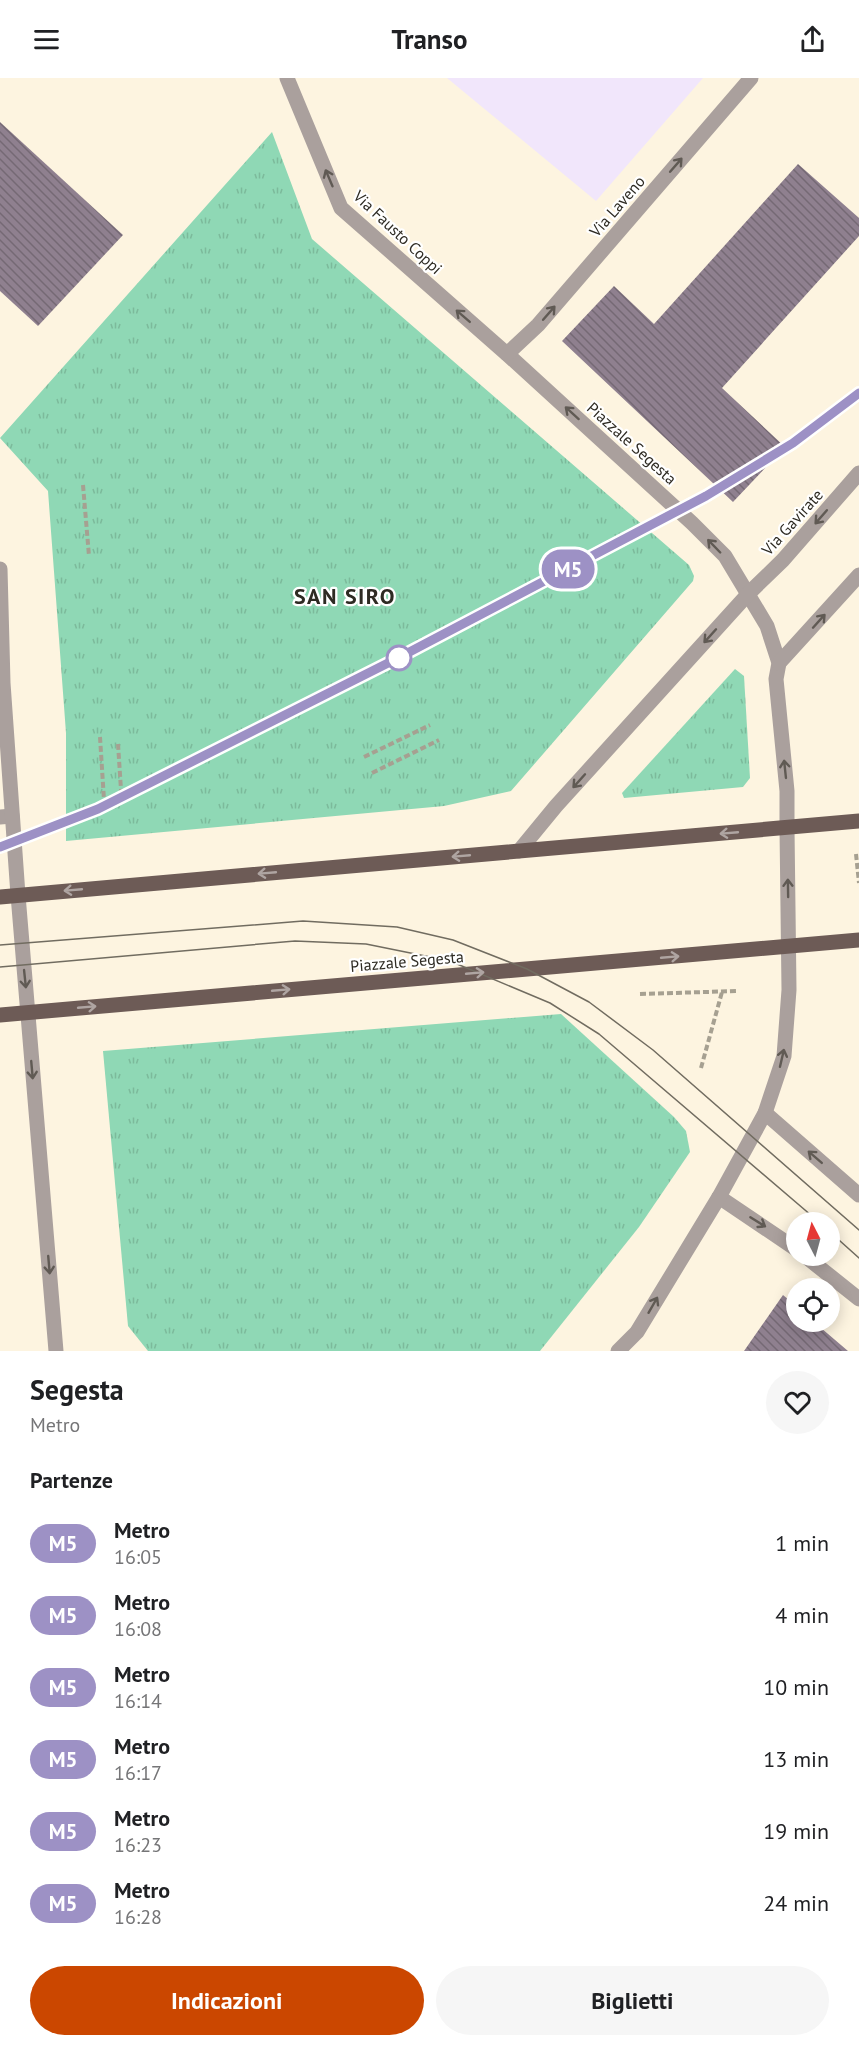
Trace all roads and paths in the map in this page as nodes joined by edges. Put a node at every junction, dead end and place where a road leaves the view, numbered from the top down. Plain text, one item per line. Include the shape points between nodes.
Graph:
1 (287, 78) edge
2 (752, 78) edge
3 (507, 354) junction
4 (859, 473) edge
5 (83, 485) dead end
6 (89, 555) dead end
7 (0, 569) edge
8 (859, 575) edge
9 (749, 593) junction
10 (779, 663) junction
11 (429, 725) dead end
12 (100, 737) dead end
13 (439, 740) dead end
14 (118, 744) dead end
15 (364, 757) dead end
16 (372, 772) dead end
17 (104, 800) dead end
18 (122, 805) dead end
19 (6, 817) edge
20 (859, 821) edge
21 (787, 828) junction
22 (856, 850) dead end
23 (519, 851) junction
24 (859, 883) edge
25 (18, 895) junction
26 (0, 897) edge
27 (859, 940) edge
28 (789, 946) junction
29 (738, 991) dead end
30 (722, 992) junction
31 (634, 994) dead end
32 (28, 1012) junction
33 (0, 1015) edge
34 (701, 1068) dead end
35 (765, 1113) junction
36 (859, 1195) edge
37 (719, 1197) junction
38 (786, 1242) edge
39 (818, 1266) edge
40 (859, 1299) edge
41 (56, 1351) edge
42 (618, 1351) edge

3 -> 1 street, Via Fausto Coppi via 341,208
3 -> 2 street, Via Laveno via 538,325
9 -> 3 street, Piazzale Segesta via 725,556 692,523
4 -> 9 street, Via Gavirate
5 - 6 path
7 - 19 street
10 -> 8 street
9 - 10 street, Piazzale Segesta via 767,626
9 -> 23 street
21 -> 10 street, Piazzale Segesta via 776,679
11 - 15 path
12 - 17 path
13 - 16 path
14 - 18 path
19 - 25 street
20 - 21 main road
21 -> 23 main road
28 -> 21 street, Piazzale Segesta
22 - 24 path
23 -> 25 main road
25 - 26 main road
25 -> 32 street
27 - 28 main road
32 -> 28 main road, Piazzale Segesta
35 -> 28 street, Piazzale Segesta via 784,1056
29 - 30 path
30 - 31 path
30 - 34 path
32 - 33 main road, Piazzale Segesta
32 -> 41 street
36 -> 35 street
35 - 37 street, Piazzale Segesta
37 -> 38 street
42 -> 37 street, Piazzale Segesta via 637,1332
39 - 40 street

